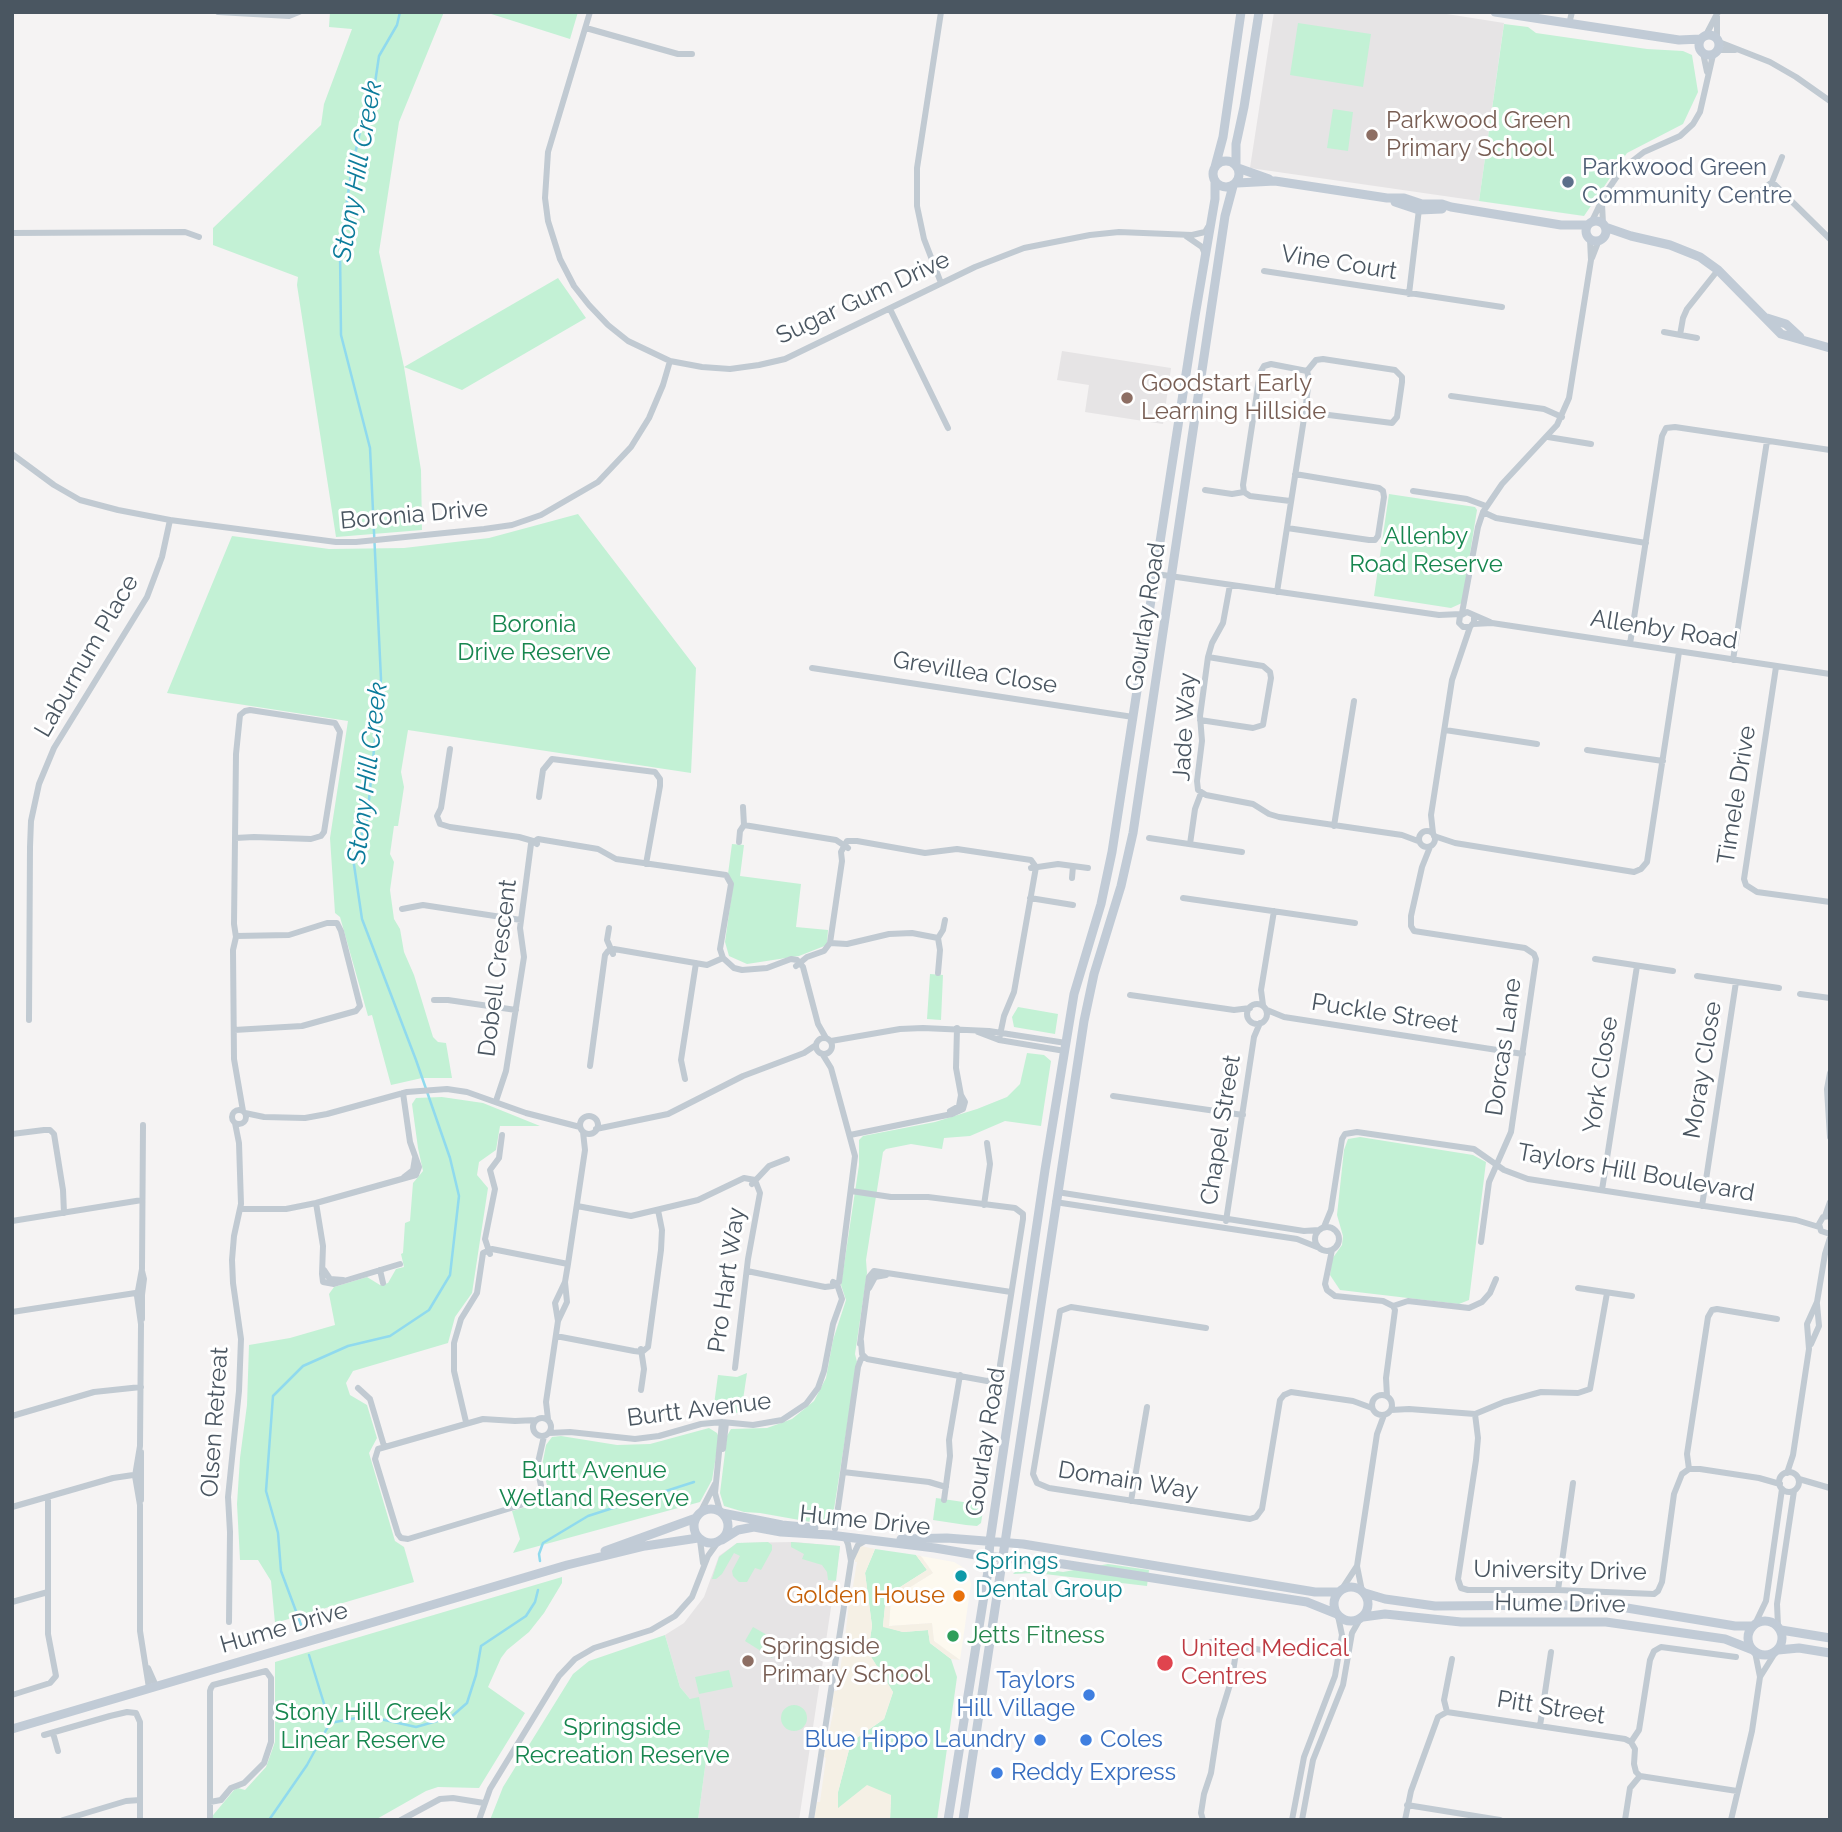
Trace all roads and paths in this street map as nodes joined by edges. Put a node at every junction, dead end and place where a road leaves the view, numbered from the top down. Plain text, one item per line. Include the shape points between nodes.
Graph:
1 (218, 12) edge
2 (299, 12) edge
3 (590, 12) edge
4 (941, 12) edge
5 (1241, 12) edge
6 (1259, 12) edge
7 (1495, 12) edge
8 (1572, 12) edge
9 (1718, 13) edge
10 (1569, 24) junction
11 (586, 28) junction
12 (1710, 45) junction
13 (692, 54) dead end
14 (1830, 101) edge
15 (1782, 157) dead end
16 (1215, 167) junction
17 (1237, 167) junction
18 (1275, 181) junction
19 (1215, 182) junction
20 (1772, 182) junction
21 (1235, 184) junction
22 (1753, 197) dead end
23 (1420, 207) junction
24 (1210, 225) junction
25 (1596, 231) junction
26 (12, 233) edge
27 (1184, 235) junction
28 (199, 237) dead end
29 (1830, 239) edge
30 (1205, 255) junction
31 (1718, 270) junction
32 (1264, 271) dead end
33 (941, 283) junction
34 (1409, 294) junction
35 (1502, 307) dead end
36 (890, 309) junction
37 (1664, 332) dead end
38 (1680, 335) junction
39 (1697, 338) dead end
40 (1830, 348) edge
41 (670, 360) junction
42 (1307, 371) junction
43 (1451, 396) dead end
44 (1305, 412) junction
45 (1562, 417) junction
46 (948, 428) dead end
47 (1548, 437) junction
48 (1767, 441) junction
49 (1591, 444) dead end
50 (1830, 450) edge
51 (12, 454) edge
52 (1295, 474) junction
53 (1205, 490) dead end
54 (1413, 491) dead end
55 (1244, 492) junction
56 (1290, 501) junction
57 (1485, 509) junction
58 (170, 520) junction
59 (1287, 528) junction
60 (1646, 543) junction
61 (1156, 574) junction
62 (1172, 577) junction
63 (1230, 585) junction
64 (1277, 592) junction
65 (1467, 597) junction
66 (1462, 613) junction
67 (1472, 614) junction
68 (1439, 615) junction
69 (1492, 623) junction
70 (1460, 624) junction
71 (1472, 626) junction
72 (1630, 644) junction
73 (1462, 646) junction
74 (1679, 652) junction
75 (1208, 657) junction
76 (1733, 660) junction
77 (1776, 667) junction
78 (812, 668) dead end
79 (1830, 674) edge
80 (1354, 701) dead end
81 (1133, 717) junction
82 (1150, 720) junction
83 (1200, 720) junction
84 (1445, 730) junction
85 (1537, 744) dead end
86 (450, 749) dead end
87 (1587, 750) dead end
88 (1663, 761) junction
89 (1201, 793) junction
90 (538, 797) dead end
91 (743, 807) dead end
92 (1431, 816) junction
93 (744, 825) junction
94 (1335, 825) junction
95 (1434, 835) junction
96 (235, 836) junction
97 (1149, 838) dead end
98 (1420, 838) junction
99 (739, 842) dead end
100 (535, 843) junction
101 (1455, 843) junction
102 (1190, 844) junction
103 (846, 846) junction
104 (1432, 846) junction
105 (1242, 852) dead end
106 (646, 864) junction
107 (1073, 866) junction
108 (1422, 867) junction
109 (1034, 868) junction
110 (1088, 868) dead end
111 (1072, 878) dead end
112 (1030, 898) junction
113 (1184, 898) dead end
114 (1830, 902) edge
115 (1073, 905) dead end
116 (402, 909) dead end
117 (1274, 911) junction
118 (521, 920) junction
119 (945, 920) dead end
120 (1355, 923) dead end
121 (609, 928) dead end
122 (239, 936) junction
123 (938, 938) junction
124 (830, 943) junction
125 (611, 952) junction
126 (723, 958) junction
127 (1595, 959) dead end
128 (696, 963) junction
129 (799, 965) junction
130 (1637, 966) junction
131 (1673, 971) dead end
132 (937, 973) dead end
133 (1697, 976) dead end
134 (1736, 982) junction
135 (1779, 988) dead end
136 (1261, 990) junction
137 (1800, 994) dead end
138 (1130, 995) dead end
139 (1830, 998) edge
140 (434, 1000) dead end
141 (1252, 1006) junction
142 (1265, 1008) junction
143 (516, 1010) junction
144 (1234, 1010) junction
145 (1283, 1017) junction
146 (1250, 1019) junction
147 (29, 1020) dead end
148 (1262, 1021) junction
149 (234, 1028) junction
150 (957, 1028) junction
151 (1000, 1036) junction
152 (1254, 1037) junction
153 (824, 1046) junction
154 (1066, 1047) junction
155 (1081, 1050) junction
156 (1523, 1054) junction
157 (590, 1066) dead end
158 (1830, 1073) edge
159 (685, 1079) dead end
160 (400, 1093) junction
161 (1113, 1096) dead end
162 (495, 1100) junction
163 (242, 1115) junction
164 (1242, 1115) junction
165 (582, 1119) junction
166 (596, 1120) junction
167 (561, 1122) junction
168 (235, 1123) junction
169 (613, 1124) junction
170 (143, 1125) dead end
171 (582, 1129) junction
172 (594, 1131) junction
173 (12, 1134) edge
174 (502, 1135) dead end
175 (850, 1135) junction
176 (1830, 1137) edge
177 (239, 1143) junction
178 (987, 1143) dead end
179 (585, 1150) junction
180 (787, 1159) dead end
181 (1496, 1164) junction
182 (754, 1182) junction
183 (1602, 1190) junction
184 (851, 1191) junction
185 (1041, 1195) junction
186 (1056, 1197) junction
187 (1830, 1202) edge
188 (142, 1204) junction
189 (312, 1204) junction
190 (984, 1205) junction
191 (1702, 1206) junction
192 (240, 1207) junction
193 (576, 1208) junction
194 (658, 1210) junction
195 (1331, 1210) junction
196 (67, 1213) junction
197 (1227, 1219) junction
198 (12, 1221) edge
199 (1825, 1226) edge
200 (1321, 1228) junction
201 (1225, 1229) junction
202 (1335, 1230) junction
203 (1481, 1242) dead end
204 (1319, 1248) junction
205 (1332, 1250) junction
206 (489, 1251) junction
207 (568, 1262) junction
208 (400, 1264) dead end
209 (1327, 1269) junction
210 (380, 1270) junction
211 (747, 1274) junction
212 (1496, 1279) dead end
213 (565, 1282) junction
214 (383, 1283) dead end
215 (834, 1284) junction
216 (1577, 1289) dead end
217 (1011, 1292) junction
218 (1607, 1293) junction
219 (139, 1296) junction
220 (1632, 1296) dead end
221 (1817, 1302) junction
222 (1393, 1306) junction
223 (12, 1312) edge
224 (1777, 1319) dead end
225 (558, 1321) junction
226 (1206, 1328) dead end
227 (556, 1338) junction
228 (641, 1349) junction
229 (1809, 1349) junction
230 (863, 1359) junction
231 (735, 1368) dead end
232 (958, 1375) junction
233 (358, 1388) dead end
234 (141, 1390) junction
235 (641, 1390) dead end
236 (1383, 1398) junction
237 (1353, 1401) junction
238 (546, 1402) junction
239 (1147, 1406) dead end
240 (1409, 1409) junction
241 (1391, 1410) junction
242 (1377, 1412) junction
243 (1475, 1414) junction
244 (12, 1416) edge
245 (537, 1419) junction
246 (468, 1422) junction
247 (515, 1422) junction
248 (550, 1422) junction
249 (724, 1422) junction
250 (535, 1432) junction
251 (570, 1432) junction
252 (547, 1434) junction
253 (384, 1446) junction
254 (540, 1450) junction
255 (1793, 1455) junction
256 (843, 1469) junction
257 (1689, 1469) junction
258 (138, 1477) junction
259 (1782, 1481) junction
260 (716, 1482) junction
261 (1573, 1483) dead end
262 (1796, 1483) junction
263 (946, 1485) junction
264 (1830, 1488) edge
265 (45, 1498) junction
266 (944, 1500) dead end
267 (1131, 1501) junction
268 (12, 1507) edge
269 (721, 1512) junction
270 (698, 1515) junction
271 (835, 1530) junction
272 (845, 1537) junction
273 (699, 1539) junction
274 (867, 1540) junction
275 (720, 1541) junction
276 (990, 1541) junction
277 (1005, 1542) junction
278 (989, 1556) junction
279 (1003, 1557) junction
280 (851, 1561) junction
281 (567, 1565) junction
282 (1357, 1566) junction
283 (703, 1569) junction
284 (1340, 1590) junction
285 (1558, 1590) junction
286 (1364, 1592) junction
287 (48, 1596) junction
288 (12, 1602) edge
289 (1338, 1615) junction
290 (1362, 1618) junction
291 (229, 1622) dead end
292 (1754, 1625) junction
293 (1779, 1628) junction
294 (1830, 1638) edge
295 (1211, 1642) dead end
296 (1237, 1646) junction
297 (1262, 1650) dead end
298 (1754, 1651) junction
299 (1777, 1651) junction
300 (1551, 1652) dead end
301 (1830, 1653) edge
302 (1736, 1657) dead end
303 (1452, 1659) dead end
304 (1760, 1677) junction
305 (153, 1687) junction
306 (12, 1695) edge
307 (1447, 1712) junction
308 (1540, 1726) junction
309 (12, 1729) edge
310 (53, 1733) junction
311 (44, 1735) dead end
312 (1631, 1742) junction
313 (58, 1751) dead end
314 (1640, 1776) junction
315 (1737, 1791) junction
316 (140, 1802) junction
317 (210, 1802) junction
318 (484, 1803) junction
319 (1407, 1805) junction
320 (63, 1820) edge
321 (140, 1820) edge
322 (210, 1820) edge
323 (401, 1820) edge
324 (480, 1820) edge
325 (811, 1820) edge
326 (948, 1820) edge
327 (963, 1820) edge
328 (1203, 1820) edge
329 (1292, 1820) edge
330 (1302, 1820) edge
331 (1405, 1820) edge
332 (1500, 1820) edge
333 (1625, 1820) edge
334 (1731, 1820) edge

1 - 2 street via 294,16
3 - 11 street, Sugar Gum Drive
4 - 33 street via 917,168 917,206
5 - 16 street
6 - 17 street via 1236,144
7 - 10 street
8 - 10 street
9 - 12 street
9 - 12 street
10 - 12 street
11 - 13 street
11 - 41 street, Sugar Gum Drive via 546,167 545,198 553,241 574,286 608,325 628,341
12 - 14 street via 1770,62
12 - 25 street via 1700,112 1693,124 1622,169 1602,202
15 - 20 street
16 - 17 street via 1225,161
16 - 19 street
17 - 18 street
17 - 21 street via 1240,175
18 - 21 street
18 - 23 street
19 - 21 street via 1222,187
19 - 24 street, Gourlay Road
20 - 22 street
20 - 29 street
21 - 62 street, Gourlay Road via 1226,216
23 - 25 street via 1451,207
23 - 34 street, Vine Court
24 - 27 street, Sugar Gum Drive via 1205,232
24 - 30 street, Gourlay Road
25 - 31 street via 1670,245
25 - 45 street via 1576,364
26 - 28 street via 185,232
27 - 30 street via 1202,247
27 - 33 street, Sugar Gum Drive via 1119,232 1056,240 1024,248
30 - 61 street, Gourlay Road
31 - 38 street via 1687,309
31 - 40 street via 1781,334
32 - 34 street, Vine Court
33 - 36 street, Sugar Gum Drive
34 - 35 street, Vine Court
36 - 41 street, Sugar Gum Drive via 785,359 730,369
36 - 46 street
37 - 38 street
38 - 39 street
41 - 58 street, Boronia Drive via 649,418 631,447 598,482 541,515 512,525 356,542
42 - 44 street
42 - 44 street via 1323,359 1395,370 1402,382 1392,423
42 - 55 street via 1271,364 1260,373
43 - 45 street via 1544,410
44 - 52 street
45 - 47 street
47 - 49 street
47 - 57 street
48 - 50 street
48 - 60 street via 1666,428
48 - 76 street
51 - 58 street, Boronia Drive via 80,500
52 - 56 street
52 - 59 street via 1379,488 1384,497 1374,540
53 - 55 street
54 - 57 street via 1467,499
55 - 56 street
56 - 59 street
57 - 60 street via 1496,519
57 - 65 street
58 - 147 street, Laburnum Place via 147,597 54,748 39,784 31,821
59 - 64 street
60 - 72 street
61 - 62 street
61 - 81 street, Gourlay Road
62 - 63 street
62 - 82 street, Gourlay Road
63 - 64 street
63 - 75 street, Jade Way via 1223,623
64 - 68 street
65 - 66 street
65 - 67 street
66 - 67 street
66 - 68 street
66 - 70 street
67 - 69 street, Allenby Road
67 - 71 street
68 - 70 street
69 - 71 street, Allenby Road
69 - 72 street, Allenby Road
70 - 71 street, Allenby Road
70 - 73 street
71 - 73 street
72 - 74 street, Allenby Road
73 - 84 street
74 - 76 street, Allenby Road
74 - 88 street
75 - 83 street, Jade Way
75 - 83 street via 1263,666 1271,678 1265,720 1258,727
76 - 77 street, Allenby Road
77 - 79 street, Allenby Road
77 - 114 street, Timele Drive via 1744,879 1757,892
78 - 81 street, Grevillea Close
80 - 94 street
81 - 82 street
81 - 154 street, Gourlay Road via 1107,879 1080,969
82 - 155 street, Gourlay Road via 1128,860 1094,975
83 - 89 street, Jade Way via 1197,781
84 - 85 street
84 - 92 street
86 - 100 street via 443,819 456,827
87 - 88 street
88 - 101 street via 1647,862 1634,872
89 - 94 street, Jade Way via 1244,801 1279,817
89 - 102 street
90 - 106 street via 543,770 552,759 644,772 653,778 657,792
91 - 93 street
92 - 95 street, Dorcas Lane
92 - 98 street
93 - 99 street
93 - 103 street
94 - 98 street, Jade Way
95 - 98 street via 1427,831
95 - 101 street
95 - 104 street, Dorcas Lane
96 - 96 street via 306,837 318,833 325,820 340,732 335,723 259,712 246,716 236,754
96 - 122 street
97 - 102 street
98 - 104 street via 1425,848
98 - 108 street, Dorcas Lane
100 - 106 street via 598,849 616,859
100 - 118 street, Dobell Crescent
101 - 104 street
102 - 105 street
103 - 109 street via 866,844 925,853 957,849 1015,858
103 - 124 street
104 - 108 street, Dorcas Lane
106 - 126 street via 724,879 728,895 720,949
107 - 109 street
107 - 110 street
107 - 111 street
108 - 156 street, Dorcas Lane via 1411,916 1414,931 1525,948 1534,954
109 - 112 street
112 - 115 street
112 - 151 street via 1014,992
113 - 117 street
116 - 118 street via 423,905
117 - 120 street
117 - 136 street
118 - 143 street, Dobell Crescent via 524,957
119 - 123 street
121 - 125 street
122 - 149 street via 234,957
122 - 149 street via 289,935 333,927 342,939 360,1006 302,1026
123 - 124 street via 889,934 847,944
123 - 132 street
124 - 129 street
125 - 128 street
125 - 157 street
126 - 128 street via 707,965
126 - 129 street via 742,970
127 - 130 street
128 - 159 street via 681,1060
129 - 153 street
130 - 131 street
130 - 183 street, York Close
133 - 134 street, Moray Close
134 - 135 street, Moray Close
134 - 191 street, Moray Close
136 - 141 street
136 - 142 street
137 - 139 street
138 - 144 street
140 - 143 street
141 - 142 street, Puckle Street
141 - 144 street, Puckle Street
141 - 146 street
142 - 145 street, Puckle Street
142 - 148 street, Chapel Street
143 - 162 street, Dobell Crescent
144 - 146 street
145 - 148 street, Puckle Street
145 - 156 street, Puckle Street
146 - 148 street
146 - 152 street, Chapel Street
148 - 152 street, Chapel Street
149 - 163 street
150 - 151 street
150 - 153 street via 900,1029
150 - 175 street via 959,1106 944,1115
151 - 154 street
152 - 164 street, Chapel Street
153 - 169 street via 743,1076 670,1113
153 - 175 street
154 - 155 street
154 - 185 street, Gourlay Road
155 - 186 street, Gourlay Road
156 - 181 street, Dorcas Lane via 1511,1132
158 - 176 street
160 - 162 street via 437,1088
160 - 163 street via 305,1118
160 - 189 street via 415,1158 413,1170 402,1178
161 - 164 street
162 - 167 street
163 - 168 street
163 - 168 street, Olsen Retreat via 232,1117
163 - 177 street, Olsen Retreat
164 - 197 street, Chapel Street
165 - 166 street
165 - 167 street
165 - 171 street
166 - 169 street
166 - 172 street
167 - 171 street
168 - 177 street, Olsen Retreat
169 - 172 street
170 - 188 street
171 - 172 street
171 - 179 street
172 - 179 street
173 - 196 street via 53,1132
174 - 206 street via 499,1158 490,1170 495,1189 487,1234
175 - 184 street via 856,1156
177 - 192 street, Olsen Retreat
178 - 190 street via 990,1164
179 - 193 street
180 - 182 street, Pro Hart Way via 769,1166
181 - 183 street, Taylors Hill Boulevard via 1515,1176
181 - 195 street, Taylors Hill Boulevard via 1474,1149 1345,1134
181 - 203 street, Dorcas Lane
182 - 194 street, Pro Hart Way via 744,1178 698,1200
182 - 211 street, Pro Hart Way via 758,1198
183 - 191 street, Taylors Hill Boulevard
184 - 190 street
184 - 215 street
185 - 186 street
185 - 276 street, Gourlay Road
186 - 197 street
186 - 201 street
186 - 277 street, Gourlay Road
187 - 199 street
188 - 196 street
188 - 219 street
189 - 192 street via 286,1209
189 - 210 street via 330,1279
190 - 217 street via 1016,1214 1020,1230
191 - 199 street, Taylors Hill Boulevard
192 - 291 street, Olsen Retreat via 233,1246 241,1339 228,1497
193 - 194 street, Pro Hart Way via 631,1216
193 - 207 street
194 - 228 street via 661,1250 648,1334
195 - 200 street, Taylors Hill Boulevard
195 - 202 street, Taylors Hill Boulevard
196 - 198 street
197 - 200 street via 1304,1231
197 - 201 street, Chapel Street
199 - 221 street
200 - 202 street
200 - 204 street via 1315,1236
201 - 204 street via 1297,1239
202 - 205 street via 1339,1241
204 - 205 street
204 - 209 street
205 - 209 street
206 - 207 street
206 - 246 street via 477,1293 454,1342 454,1371
207 - 213 street
208 - 210 street
209 - 222 street via 1326,1290 1335,1296
210 - 214 street
211 - 215 street
211 - 231 street, Pro Hart Way
212 - 222 street via 1482,1302 1469,1308 1408,1301
213 - 225 street via 567,1302
213 - 225 street via 555,1303
215 - 249 street, Burtt Avenue via 839,1305 824,1371 806,1404 767,1424
216 - 218 street
217 - 230 street via 895,1274 875,1277 868,1290
217 - 232 street via 1000,1365 994,1375
218 - 220 street
218 - 243 street via 1590,1389 1541,1392
219 - 223 street
219 - 234 street via 144,1312
221 - 229 street via 1819,1325
221 - 229 street via 1807,1324
222 - 236 street
224 - 257 street via 1712,1310 1687,1454
225 - 227 street
226 - 267 street, Domain Way via 1072,1307 1058,1314 1034,1479 1049,1489
227 - 228 street
227 - 238 street
228 - 235 street
229 - 255 street
230 - 232 street
230 - 256 street
232 - 263 street
233 - 253 street via 370,1399
234 - 244 street via 87,1394
234 - 258 street via 143,1463
236 - 237 street, Domain Way
236 - 240 street
236 - 241 street
236 - 242 street
237 - 242 street, Domain Way
237 - 267 street, Domain Way via 1291,1392 1281,1397 1262,1510 1256,1517
238 - 245 street
238 - 248 street
239 - 267 street
240 - 241 street
240 - 243 street
241 - 242 street
242 - 282 street
243 - 285 street, University Drive via 1478,1438 1458,1579 1461,1588
245 - 247 street, Burtt Avenue
245 - 248 street, Burtt Avenue
245 - 250 street
246 - 247 street
246 - 253 street
247 - 250 street, Burtt Avenue
248 - 251 street, Burtt Avenue
248 - 252 street
249 - 251 street, Burtt Avenue via 635,1439
249 - 260 street
250 - 252 street, Burtt Avenue
250 - 254 street
251 - 252 street, Burtt Avenue
252 - 254 street
253 - 254 street via 375,1459 398,1534 408,1539 541,1499
255 - 259 street
255 - 262 street
256 - 263 street
256 - 271 street
257 - 259 street
257 - 285 street, University Drive via 1674,1494 1658,1591
258 - 265 street via 106,1480
258 - 305 street via 142,1492 139,1622
259 - 262 street
259 - 262 street via 1788,1492
259 - 292 street via 1766,1601
260 - 269 street via 715,1499
260 - 270 street
261 - 285 street
262 - 264 street
262 - 293 street via 1777,1604
263 - 266 street
265 - 268 street
265 - 287 street via 50,1522
269 - 270 street via 710,1509
269 - 271 street, Hume Drive
269 - 275 street via 728,1526
270 - 273 street via 694,1528
270 - 281 street, Hume Drive
271 - 276 street, Hume Drive via 901,1539
272 - 274 street, Hume Drive
272 - 275 street, Hume Drive via 754,1527
272 - 280 street
273 - 275 street via 709,1544
273 - 281 street, Hume Drive via 645,1546
273 - 283 street
274 - 278 street, Hume Drive
274 - 280 street via 858,1545
275 - 283 street
276 - 277 street, Hume Drive
276 - 278 street, Gourlay Road
277 - 279 street, Gourlay Road
277 - 284 street, Hume Drive via 1315,1592
278 - 279 street, Hume Drive
278 - 326 street, Gourlay Road
279 - 289 street, Hume Drive via 1307,1602
279 - 327 street, Gourlay Road
280 - 325 street
281 - 305 street, Hume Drive
282 - 284 street
282 - 286 street
283 - 318 street via 692,1598 668,1622 594,1648 567,1667
284 - 286 street via 1353,1587
284 - 289 street via 1334,1605
286 - 290 street via 1369,1604
286 - 292 street, Hume Drive via 1435,1606 1627,1608
287 - 288 street
287 - 306 street via 55,1680
289 - 290 street via 1348,1621
289 - 329 street via 1342,1635 1335,1676 1304,1757
290 - 298 street, Hume Drive via 1385,1614 1461,1622 1606,1622 1726,1639
290 - 330 street via 1352,1633 1343,1685 1313,1760
292 - 293 street via 1767,1621
292 - 298 street via 1748,1636
293 - 294 street
293 - 299 street via 1783,1641
295 - 296 street
296 - 297 street
296 - 328 street via 1204,1794
298 - 299 street via 1764,1656
298 - 304 street
299 - 301 street via 1799,1648
299 - 304 street
300 - 308 street
302 - 312 street via 1661,1647 1654,1651 1639,1730
303 - 307 street via 1444,1700
304 - 315 street
305 - 309 street, Hume Drive
307 - 308 street, Pitt Street
307 - 319 street via 1438,1717
308 - 312 street, Pitt Street
310 - 311 street
310 - 313 street
310 - 316 street via 136,1713 140,1722
312 - 314 street, Pitt Street
314 - 315 street
314 - 333 street via 1630,1788
315 - 334 street
316 - 320 street via 126,1801
316 - 321 street
317 - 317 street via 211,1688 266,1671 271,1678 271,1742 264,1763 221,1800
317 - 322 street
318 - 323 street via 440,1799
318 - 324 street
319 - 331 street
319 - 332 street

